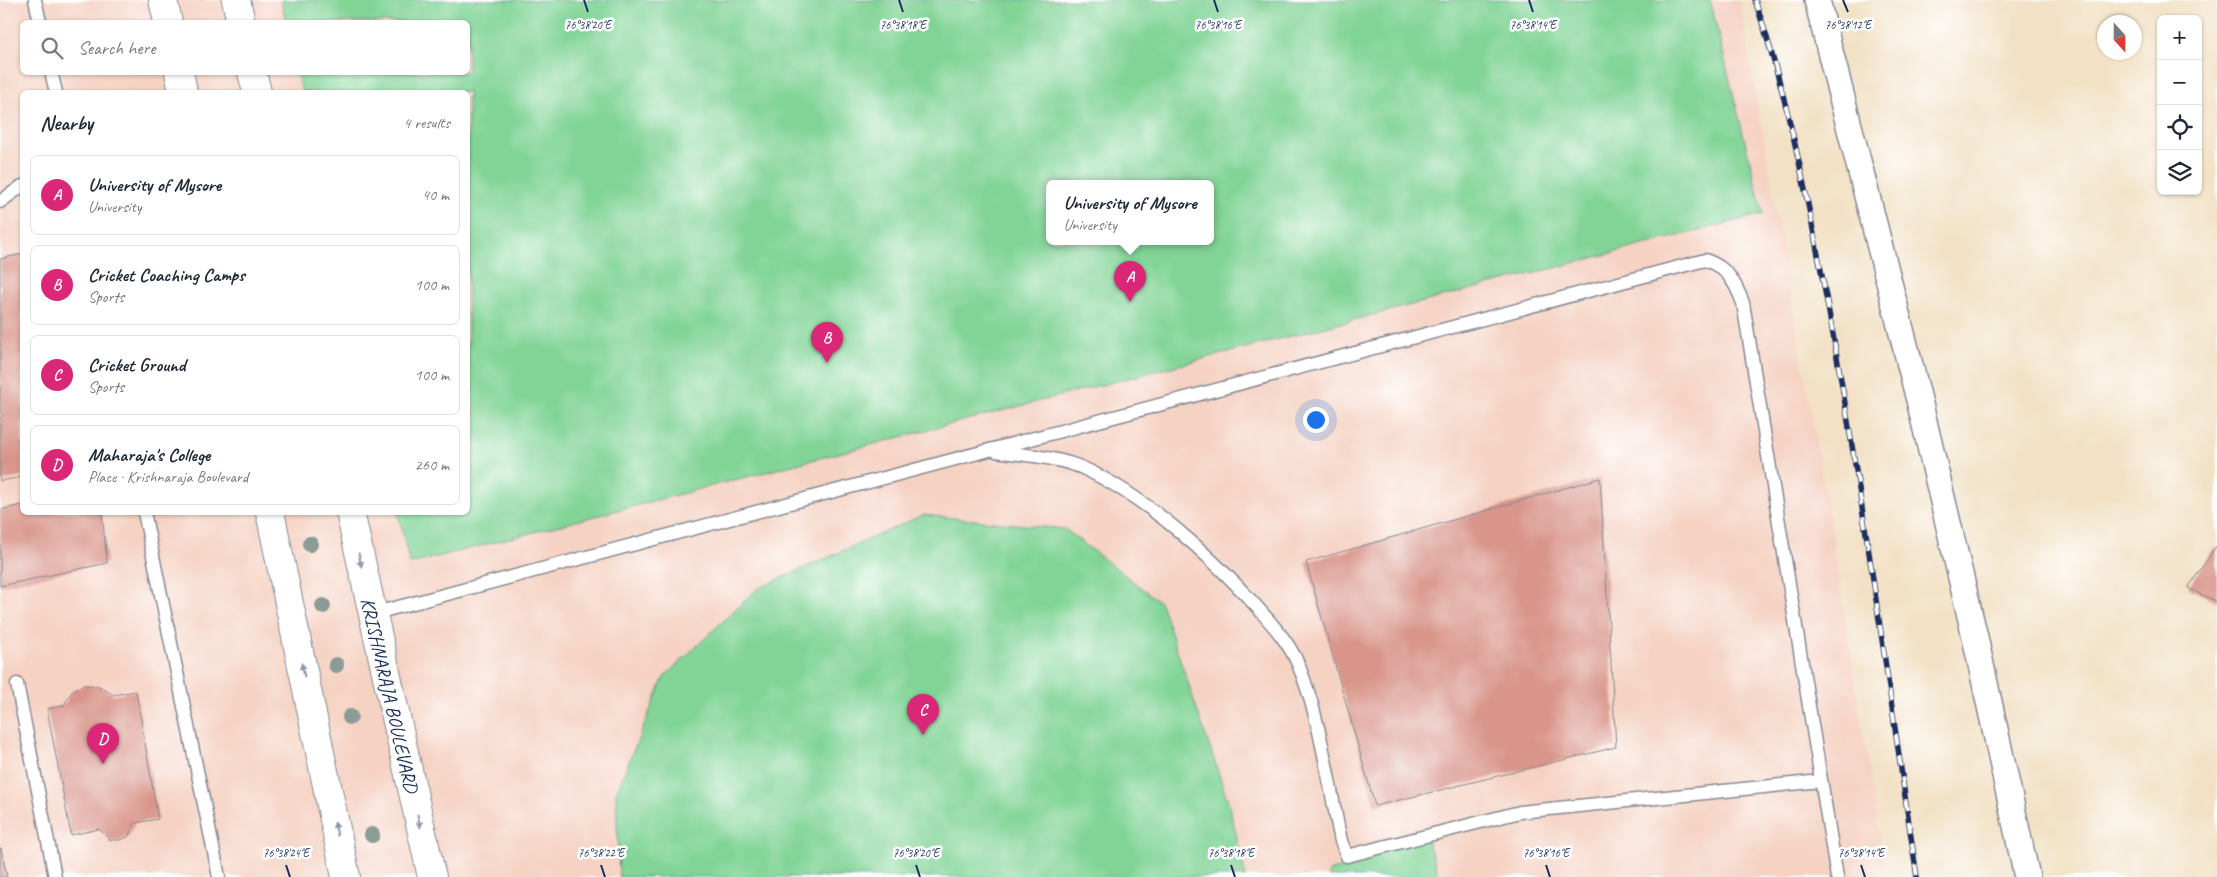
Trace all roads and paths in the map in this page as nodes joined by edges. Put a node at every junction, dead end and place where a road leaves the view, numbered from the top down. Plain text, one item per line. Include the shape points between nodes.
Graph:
1 (34, 0) edge
2 (164, 0) edge
3 (236, 0) edge
4 (1818, 0) edge
5 (39, 20) edge
6 (168, 20) edge
7 (241, 20) edge
8 (52, 75) edge
9 (180, 75) edge
10 (253, 75) edge
11 (56, 90) edge
12 (183, 90) edge
13 (256, 90) edge
14 (20, 187) edge
15 (0, 202) edge
16 (990, 450) junction
17 (145, 515) edge
18 (271, 515) edge
19 (351, 515) edge
20 (372, 614) junction
21 (17, 684) dead end
22 (1821, 781) junction
23 (55, 877) edge
24 (219, 877) edge
25 (346, 877) edge
26 (432, 877) edge
27 (1837, 877) edge
28 (2027, 877) edge

1 - 5 lane
2 - 6 street
3 - 7 street
4 - 28 street via 1919,400
8 - 11 lane
9 - 12 street
10 - 13 street
14 - 15 lane
16 - 20 lane
16 - 22 lane via 1050,459 1083,468 1120,488 1203,552 1276,628 1298,663 1312,706 1347,856 1520,812
16 - 22 lane via 1705,260 1716,264 1732,279 1743,303
17 - 24 lane
25 -> 18 street
19 -> 20 street, KRISHNARAJA BOULEVARD
20 -> 26 street, KRISHNARAJA BOULEVARD
21 - 23 lane
22 - 27 lane

